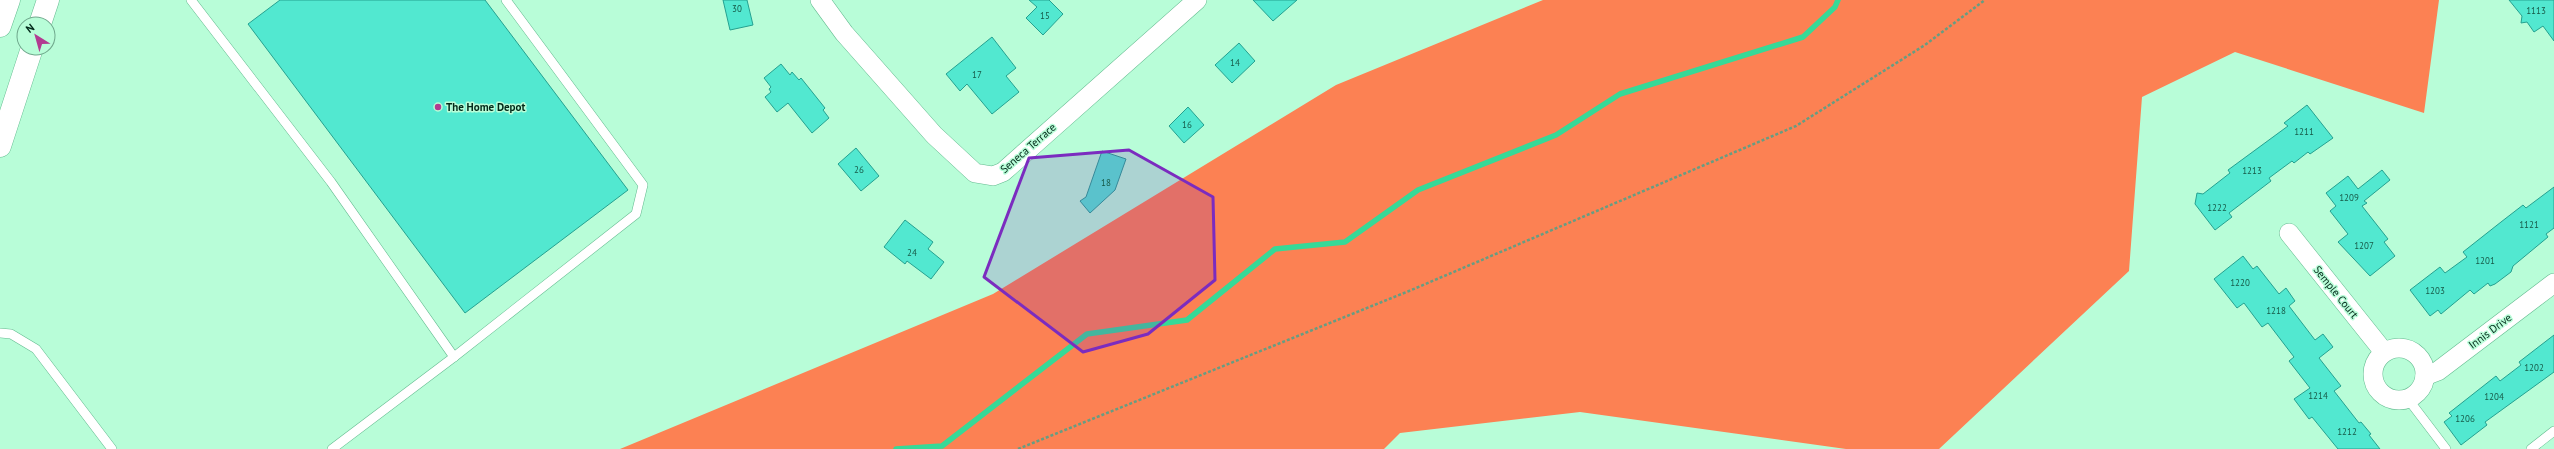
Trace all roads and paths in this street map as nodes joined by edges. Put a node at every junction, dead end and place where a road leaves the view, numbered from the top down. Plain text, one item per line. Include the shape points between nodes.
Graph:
1 (9, 0) edge
2 (48, 0) edge
3 (191, 0) edge
4 (506, 0) edge
5 (820, 0) edge
6 (1198, 0) edge
7 (1986, 0) edge
8 (43, 16) edge
9 (0, 26) edge
10 (29, 56) edge
11 (0, 146) edge
12 (2289, 232) dead end
13 (2554, 283) edge
14 (0, 333) edge
15 (2384, 352) junction
16 (454, 357) junction
17 (2425, 376) junction
18 (2408, 399) junction
19 (2554, 431) edge
20 (112, 449) edge
21 (332, 449) edge
22 (1018, 449) edge
23 (2446, 449) edge
24 (2531, 449) edge

1 - 9 street
2 - 8 street
3 - 16 lane via 331,182
4 - 16 lane via 643,185 636,214
5 - 6 street, Seneca Terrace via 844,33 934,135 975,173 985,176 1002,172
7 - 22 path via 1925,44 1796,126 1409,291
10 - 11 street
12 - 15 street, Semple Court
13 - 17 street, Innis Drive via 2438,371
14 - 20 lane via 11,334 36,349
15 - 17 street via 2392,348 2409,349 2422,360
15 - 18 street via 2374,365 2373,382 2380,392 2391,399
16 - 21 lane
17 - 18 street via 2420,390
18 - 23 lane
19 - 24 lane

